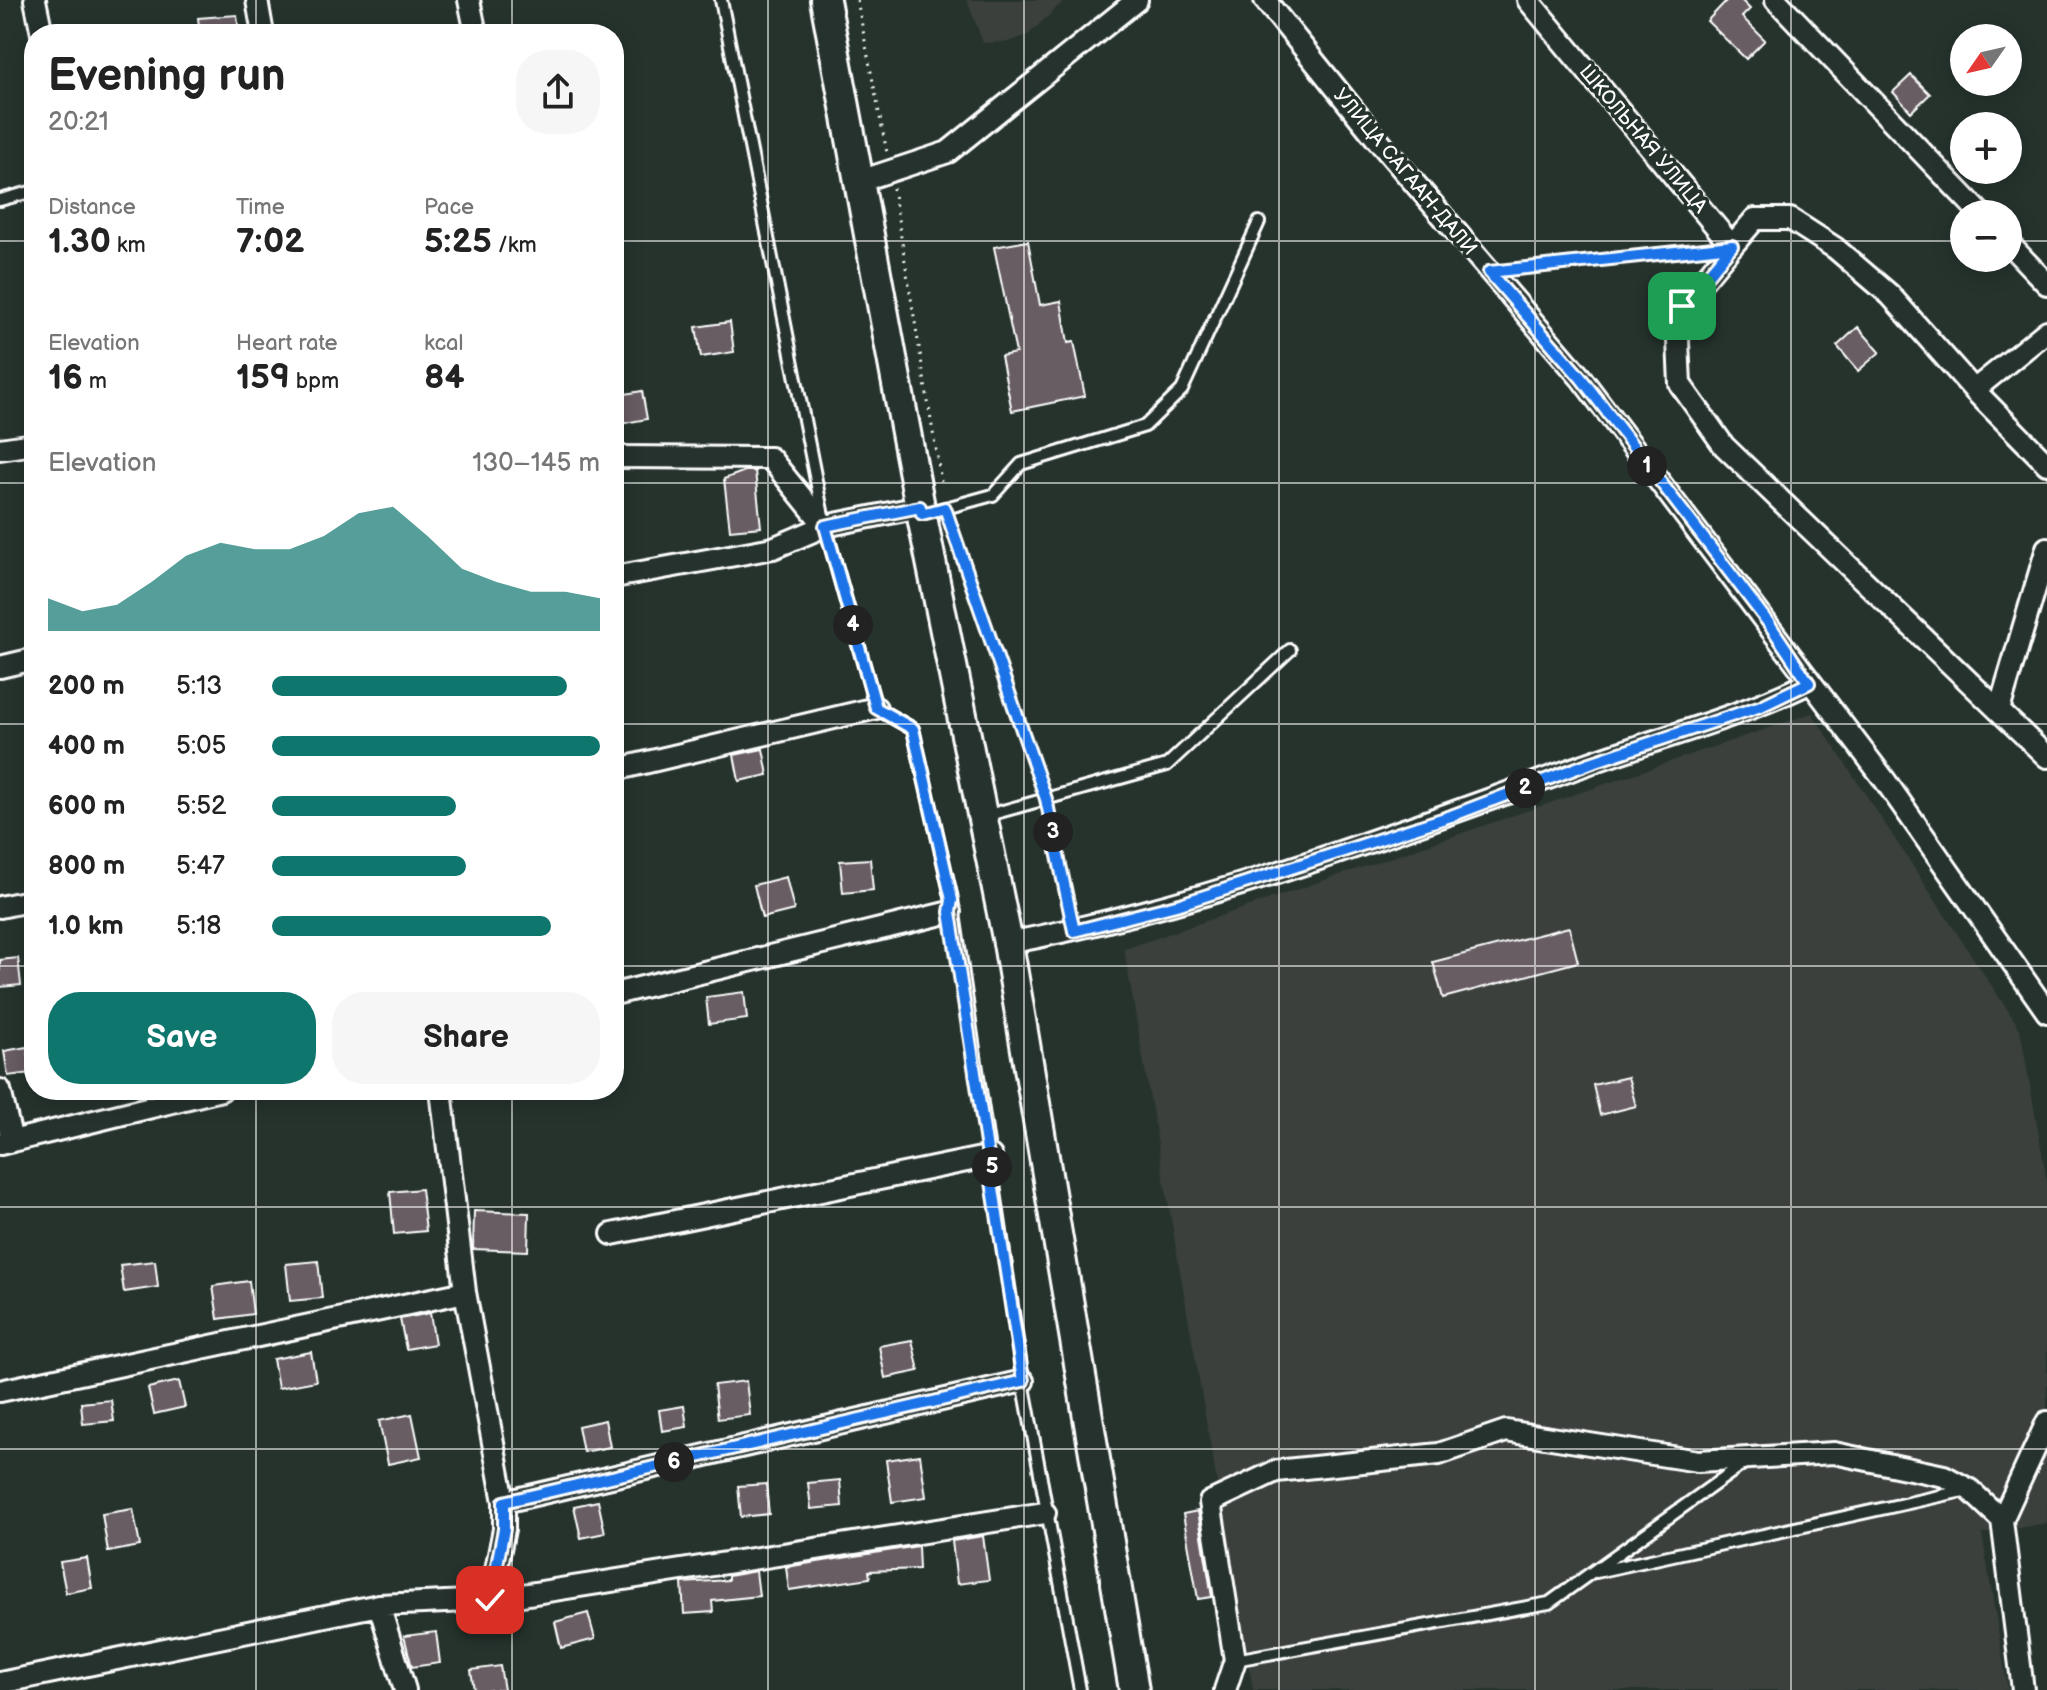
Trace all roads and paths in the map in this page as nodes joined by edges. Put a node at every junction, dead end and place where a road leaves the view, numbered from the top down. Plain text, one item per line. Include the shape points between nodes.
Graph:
1 (35, 0) edge
2 (257, 0) edge
3 (469, 0) edge
4 (721, 0) edge
5 (825, 0) edge
6 (857, 0) edge
7 (1137, 0) edge
8 (1265, 0) edge
9 (1528, 0) edge
10 (1776, 0) edge
11 (40, 24) edge
12 (261, 24) edge
13 (474, 24) edge
14 (890, 171) junction
15 (860, 181) junction
16 (24, 194) edge
17 (0, 200) edge
18 (1968, 200) edge
19 (1259, 222) dead end
20 (1732, 246) junction
21 (2022, 258) edge
22 (1489, 272) junction
23 (2047, 284) edge
24 (2047, 331) edge
25 (1974, 390) junction
26 (24, 445) edge
27 (0, 449) edge
28 (624, 457) edge
29 (2047, 464) edge
30 (929, 510) junction
31 (825, 526) junction
32 (2047, 548) edge
33 (624, 575) edge
34 (1290, 650) dead end
35 (24, 661) edge
36 (0, 667) edge
37 (1809, 683) junction
38 (876, 708) junction
39 (1999, 710) junction
40 (2047, 757) edge
41 (624, 768) edge
42 (1046, 799) junction
43 (983, 816) junction
44 (24, 902) edge
45 (0, 907) edge
46 (950, 912) junction
47 (1074, 931) junction
48 (1008, 943) junction
49 (624, 992) edge
50 (2047, 1012) edge
51 (0, 1090) edge
52 (180, 1100) edge
53 (442, 1100) edge
54 (6, 1142) edge
55 (991, 1156) junction
56 (612, 1234) dead end
57 (465, 1292) junction
58 (1023, 1381) junction
59 (0, 1391) edge
60 (2047, 1422) edge
61 (1751, 1458) junction
62 (1970, 1490) junction
63 (504, 1502) junction
64 (1045, 1513) junction
65 (2002, 1520) junction
66 (1590, 1574) junction
67 (490, 1600) junction
68 (379, 1605) junction
69 (1235, 1660) junction
70 (0, 1683) edge
71 (405, 1690) edge
72 (1080, 1690) edge
73 (1134, 1690) edge
74 (1225, 1690) edge
75 (2023, 1690) edge

1 - 11 street
2 - 12 street
3 - 13 street
4 - 31 lane
5 - 15 main road
6 - 14 path
7 - 14 street via 948,152
8 - 22 street, УЛИЦА САГААН-ДАЛИ
9 - 20 street, ШКОЛЬНАЯ УЛИЦА
10 - 18 street
14 - 15 street
14 - 30 path
15 - 30 main road
16 - 17 lane
19 - 30 lane via 1182,390 1145,426 1021,464 993,495
20 - 22 path
20 - 25 street via 1755,219 1790,219 1835,248 1890,295
20 - 39 street via 1682,306 1680,384 1724,446
21 - 23 street
22 - 37 street, УЛИЦА САГААН-ДАЛИ via 1581,378
24 - 25 street
25 - 29 street
26 - 27 street
28 - 31 street via 770,458
30 - 31 street
30 - 42 path
30 - 43 main road
31 - 33 street via 773,548
31 - 38 lane
32 - 39 street
34 - 42 lane via 1167,765
35 - 36 street
37 - 47 street via 1734,716 1451,816 1180,904
37 - 50 street, УЛИЦА САГААН-ДАЛИ via 1884,779
38 - 41 street
38 - 46 lane via 913,729 952,900
39 - 40 street
42 - 43 lane
42 - 47 path
43 - 48 main road
44 - 45 street
46 - 49 street
46 - 55 lane
47 - 48 street
48 - 73 main road
51 - 54 street
52 - 54 street
53 - 57 street
55 - 56 street
55 - 58 lane
57 - 59 street
57 - 63 street
58 - 63 street
58 - 64 lane
60 - 65 street
61 - 62 street via 1834,1453 1944,1476
61 - 66 lane
61 - 69 street via 1698,1461 1506,1431 1439,1454 1276,1471 1210,1502
62 - 65 street
62 - 66 lane
63 - 67 street
64 - 67 street
64 - 72 lane
65 - 75 street
66 - 69 lane via 1549,1603
67 - 68 street
68 - 70 street
68 - 71 street
69 - 74 street

